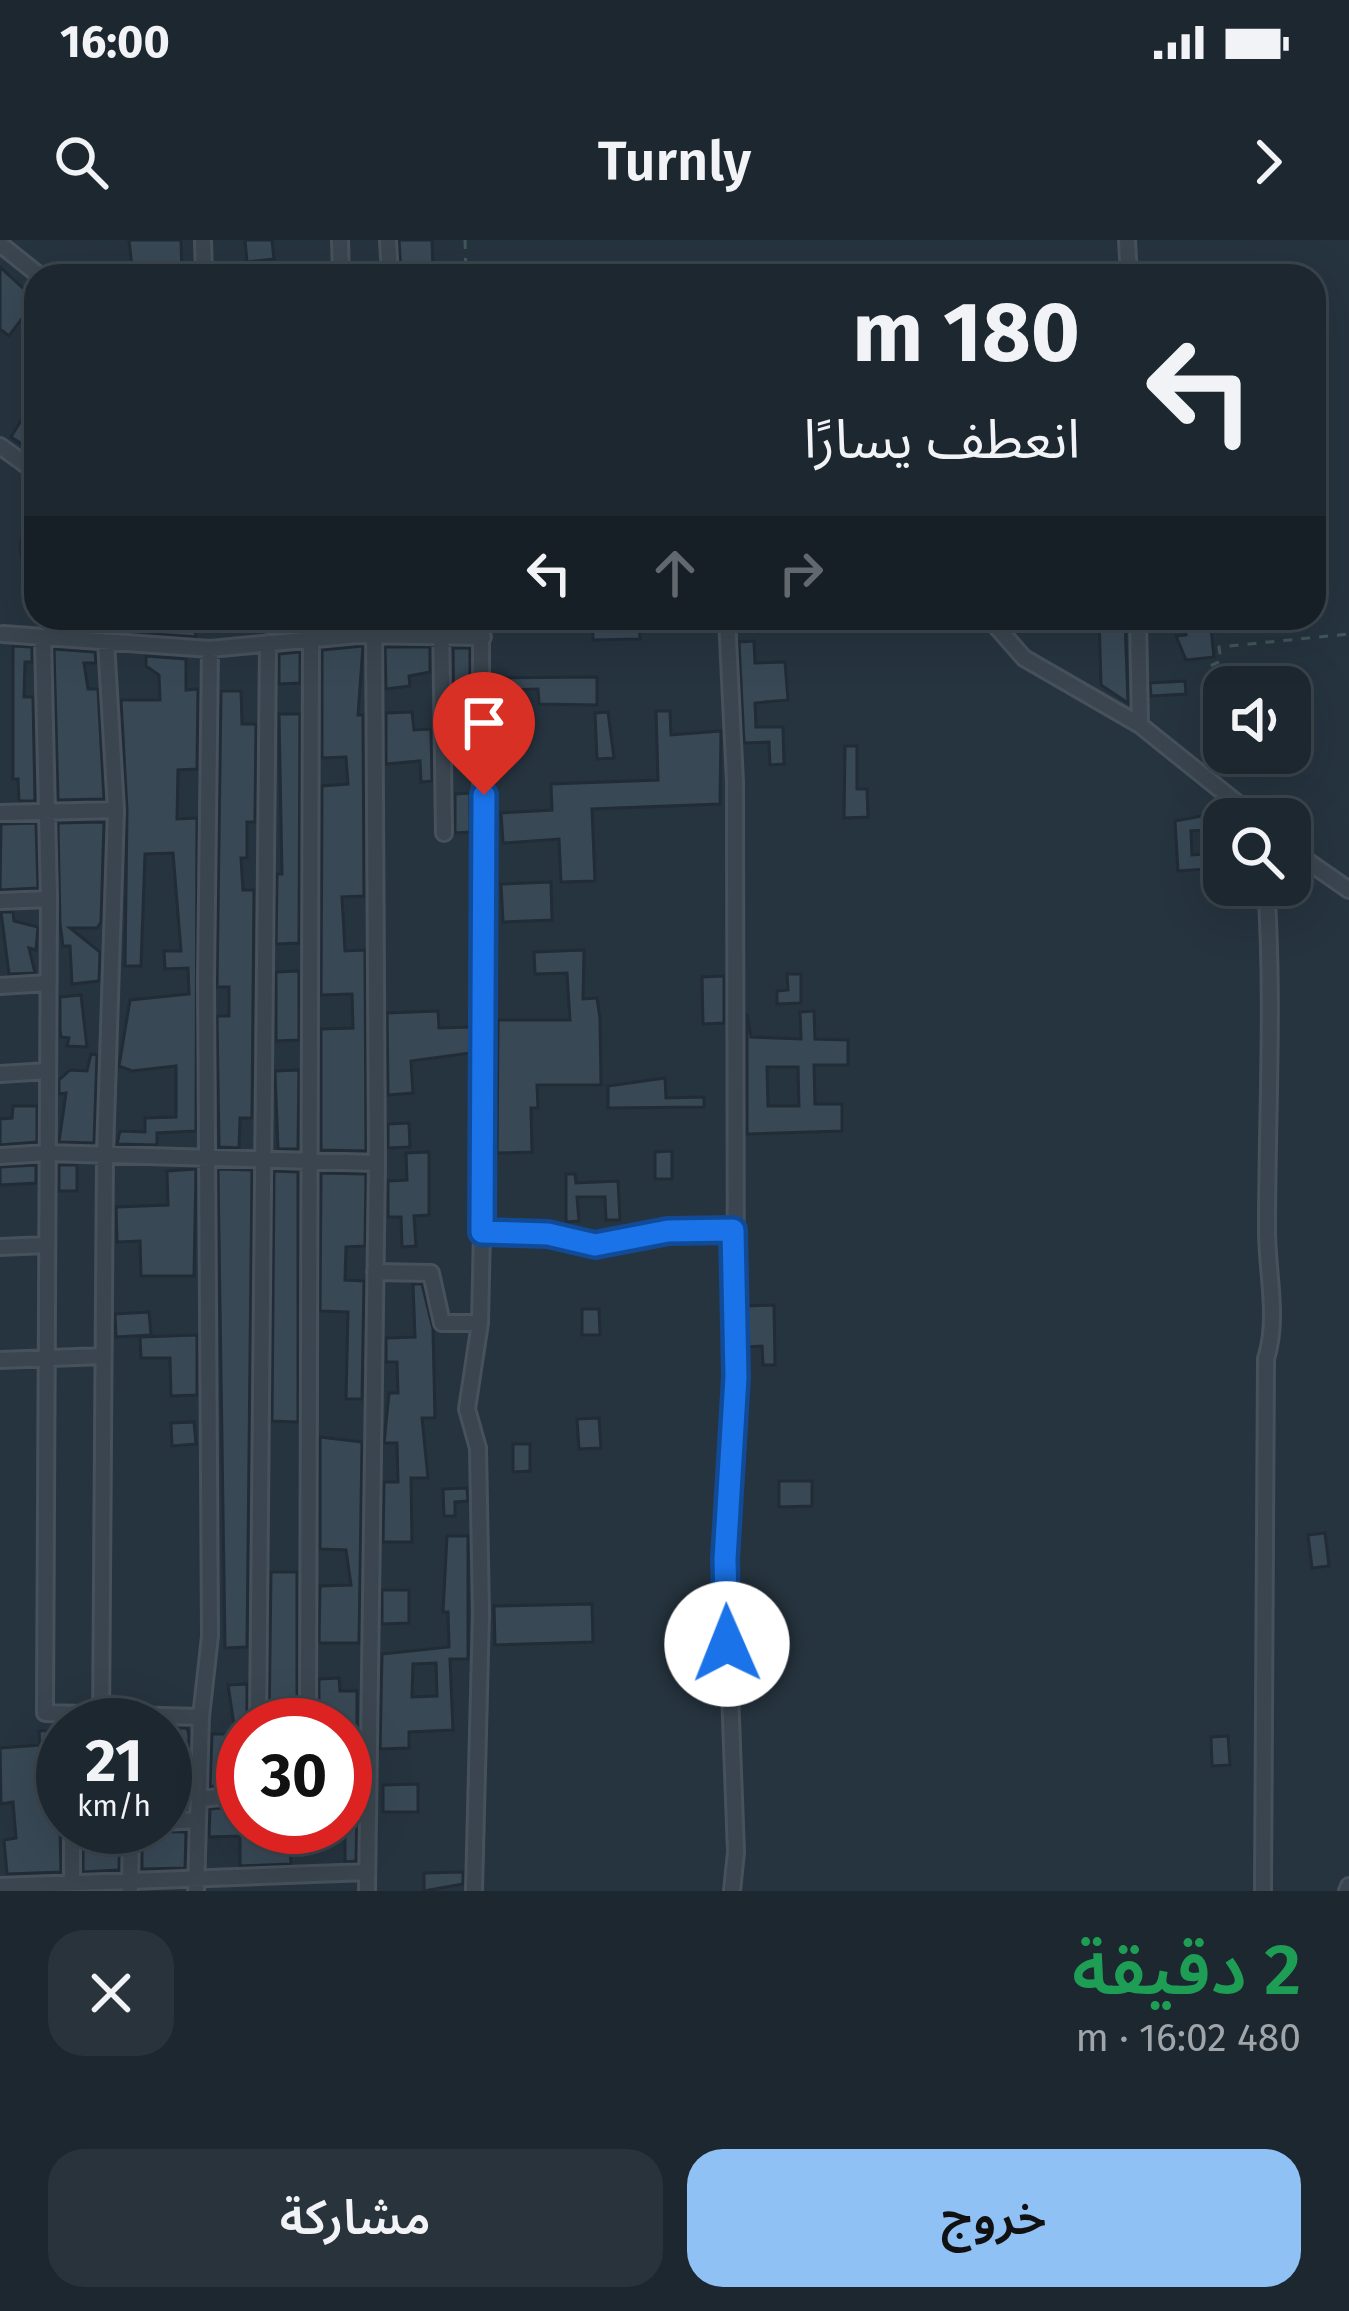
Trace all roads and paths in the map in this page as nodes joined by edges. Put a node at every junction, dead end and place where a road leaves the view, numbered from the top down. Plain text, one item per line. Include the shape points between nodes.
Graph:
1 (0, 244) edge
2 (25, 264) edge
3 (377, 630) edge
4 (442, 630) edge
5 (482, 630) edge
6 (728, 630) edge
7 (999, 630) edge
8 (1138, 630) edge
9 (3, 634) dead end
10 (1349, 634) edge
11 (378, 635) junction
12 (483, 637) junction
13 (442, 638) junction
14 (43, 639) junction
15 (106, 642) junction
16 (311, 642) junction
17 (268, 643) junction
18 (210, 649) junction
19 (1140, 724) junction
20 (1204, 775) junction
21 (1232, 798) edge
22 (49, 810) junction
23 (116, 810) junction
24 (0, 812) edge
25 (444, 833) dead end
26 (1311, 864) edge
27 (1349, 890) edge
28 (49, 899) junction
29 (0, 901) edge
30 (1268, 906) edge
31 (49, 983) junction
32 (0, 986) edge
33 (48, 1071) junction
34 (0, 1074) edge
35 (47, 1153) junction
36 (105, 1154) junction
37 (0, 1156) edge
38 (208, 1158) junction
39 (261, 1160) junction
40 (312, 1161) junction
41 (377, 1163) junction
42 (733, 1230) junction
43 (482, 1232) junction
44 (45, 1245) junction
45 (0, 1247) edge
46 (375, 1272) junction
47 (480, 1324) junction
48 (101, 1356) junction
49 (45, 1357) junction
50 (0, 1360) edge
51 (45, 1698) edge
52 (101, 1698) edge
53 (258, 1698) edge
54 (308, 1698) edge
55 (368, 1698) edge
56 (192, 1717) edge
57 (201, 1717) junction
58 (216, 1797) edge
59 (199, 1799) junction
60 (192, 1820) edge
61 (198, 1820) junction
62 (79, 1854) edge
63 (131, 1854) edge
64 (367, 1854) edge
65 (367, 1872) junction
66 (0, 1885) edge
67 (82, 1885) edge
68 (196, 1885) edge
69 (130, 1887) edge
70 (367, 1891) edge
71 (474, 1891) edge
72 (732, 1891) edge
73 (1263, 1891) edge

1 - 2 street
3 - 11 street
4 - 13 street
5 - 12 street
6 - 42 street via 735,782
7 - 19 street via 1024,658
8 - 19 street
9 - 14 street
10 - 20 path via 1219,646 1221,661 1210,666
11 - 13 street
11 - 16 street
11 - 41 street
12 - 13 street
12 - 43 street
13 - 25 street
14 - 15 street
14 - 22 street
15 - 18 street
15 - 23 street
16 - 17 street
16 - 40 street
17 - 18 street
17 - 39 street
18 - 38 street
19 - 20 street
20 - 21 street
22 - 23 street
22 - 24 street
22 - 28 street
23 - 36 street
26 - 27 street
28 - 29 street
28 - 31 street
30 - 73 street via 1274,1335 1265,1360
31 - 32 street
31 - 33 street
33 - 34 street
33 - 35 street
35 - 36 street
35 - 37 street
35 - 44 street
36 - 38 street
36 - 48 street
38 - 39 street
38 - 57 street via 210,1636
39 - 40 street
39 - 53 street
40 - 41 street
40 - 54 street
41 - 46 street
42 - 43 street via 668,1231 595,1245
42 - 72 street via 736,1377 725,1559
43 - 47 street
44 - 45 street
44 - 49 street
46 - 47 street via 431,1273 442,1323
46 - 55 street
47 - 71 street via 467,1408 478,1448 482,1613
48 - 49 street
48 - 52 street
49 - 50 street
49 - 51 street
56 - 57 street
57 - 59 street
58 - 59 street
59 - 61 street
60 - 61 street
61 - 68 street
62 - 67 street
63 - 69 street
64 - 65 street
65 - 68 street
65 - 70 street
66 - 67 street
67 - 69 street
68 - 69 street

